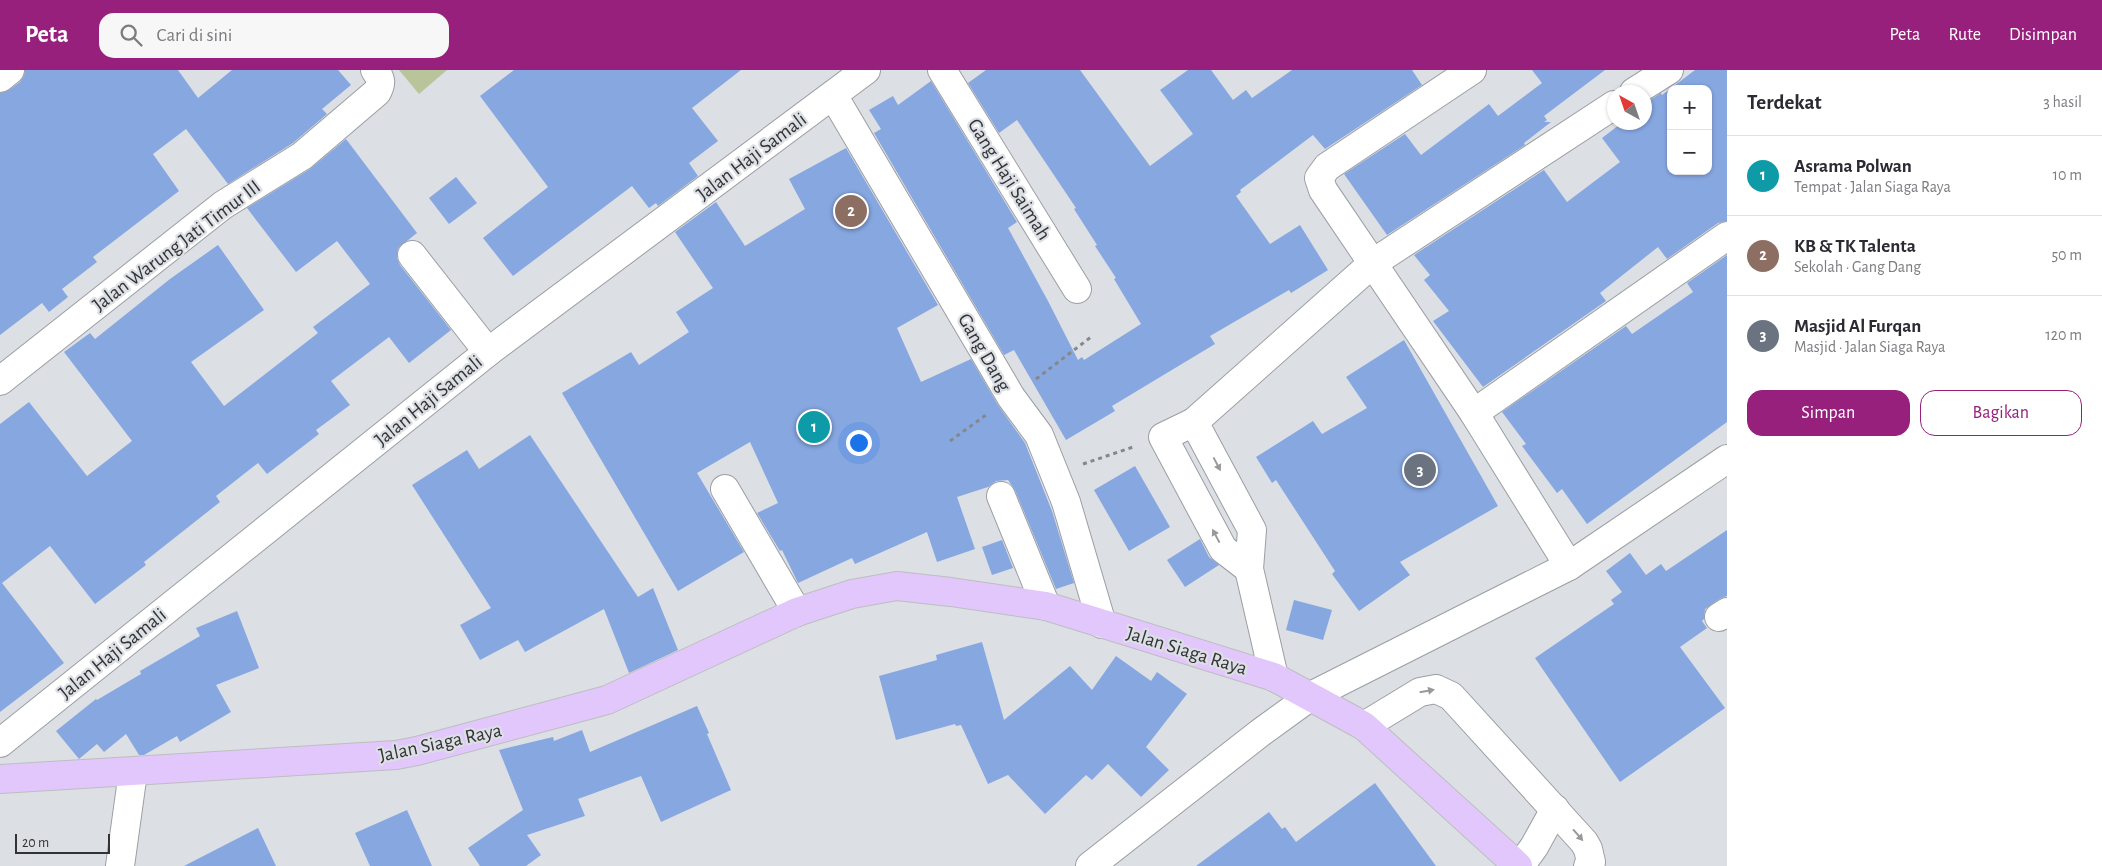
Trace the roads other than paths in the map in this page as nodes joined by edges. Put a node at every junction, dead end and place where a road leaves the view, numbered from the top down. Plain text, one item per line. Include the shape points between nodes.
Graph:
1 (10, 70) edge
2 (866, 70) edge
3 (942, 70) edge
4 (1472, 70) edge
5 (1669, 70) edge
6 (0, 78) edge
7 (376, 81) edge
8 (1645, 85) edge
9 (834, 95) junction
10 (1607, 110) edge
11 (1727, 236) edge
12 (412, 255) dead end
13 (1373, 263) junction
14 (1077, 289) dead end
15 (488, 352) junction
16 (0, 381) edge
17 (1474, 414) junction
18 (1194, 422) junction
19 (1727, 458) edge
20 (725, 489) dead end
21 (1001, 496) dead end
22 (1568, 566) junction
23 (1250, 570) junction
24 (1046, 606) junction
25 (797, 612) junction
26 (1102, 624) junction
27 (1274, 677) junction
28 (1312, 696) junction
29 (1364, 726) junction
30 (0, 743) edge
31 (132, 772) junction
32 (0, 779) edge
33 (1555, 809) junction
34 (120, 866) edge
35 (1090, 866) edge
36 (1519, 866) edge
37 (1588, 866) edge

1 - 6 street
2 - 9 street, Jalan Haji Samali
3 - 14 street, Gang Haji Saimah
4 - 13 street via 1327,167 1318,178
5 - 8 street
7 - 16 street, Jalan Warung Jati Timur III via 302,156 223,205
9 - 15 street, Jalan Haji Samali
9 - 26 street, Gang Dang via 1011,397 1039,435 1066,502
10 - 13 street
11 - 17 street
12 - 15 street
13 - 17 street
13 - 18 street
15 - 30 street, Jalan Haji Samali
17 - 22 street
18 -> 23 street via 1252,530
23 -> 18 street via 1223,549 1163,437
19 - 22 street
20 - 25 street
21 - 24 street
22 - 28 street
23 - 27 street
24 - 25 main road, Jalan Siaga Raya via 897,586 852,594
24 - 26 main road, Jalan Siaga Raya
25 - 31 main road, Jalan Siaga Raya via 607,700 416,751 396,755
26 - 27 main road, Jalan Siaga Raya
27 - 28 main road, Jalan Siaga Raya
28 - 29 main road, Jalan Siaga Raya
28 - 35 street
29 -> 33 street via 1420,692 1436,689 1451,696
29 - 36 main road, Jalan Siaga Raya
31 - 32 main road, Jalan Siaga Raya
31 - 34 street
33 - 36 street via 1534,847
33 -> 37 street via 1588,849 1591,862

